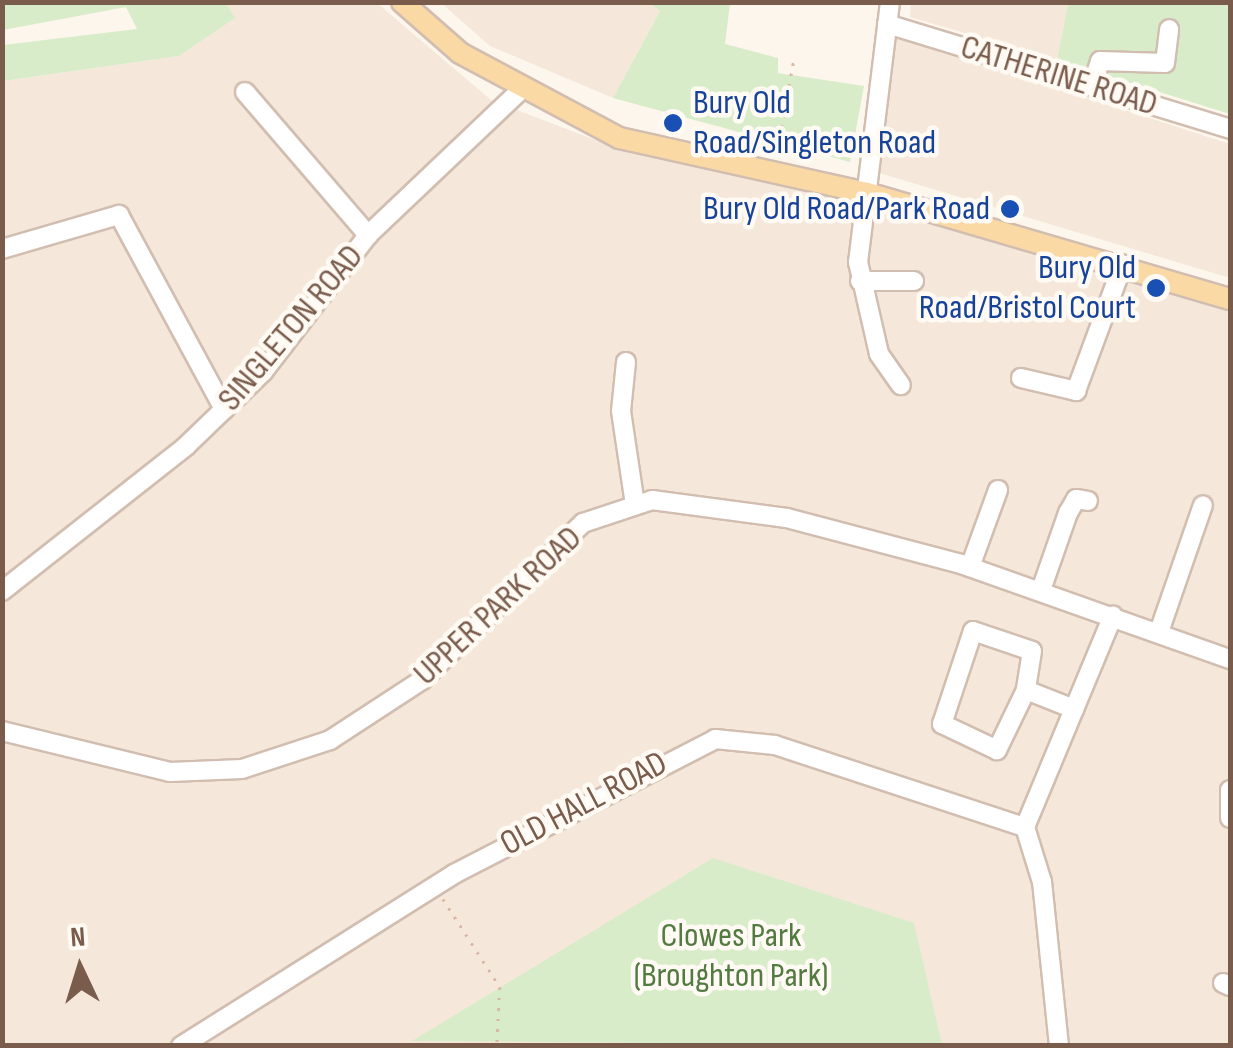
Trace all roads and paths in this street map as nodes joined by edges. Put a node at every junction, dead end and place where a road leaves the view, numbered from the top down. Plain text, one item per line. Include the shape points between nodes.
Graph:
1 (402, 2) edge
2 (890, 2) edge
3 (886, 24) junction
4 (1169, 28) dead end
5 (794, 58) dead end
6 (1092, 86) junction
7 (521, 90) junction
8 (245, 92) dead end
9 (1230, 129) edge
10 (777, 148) dead end
11 (868, 193) junction
12 (368, 235) junction
13 (2, 249) edge
14 (1123, 264) junction
15 (860, 281) junction
16 (914, 281) dead end
17 (1230, 299) edge
18 (626, 362) dead end
19 (1021, 378) dead end
20 (901, 384) dead end
21 (224, 409) junction
22 (998, 490) dead end
23 (1088, 500) dead end
24 (1204, 504) dead end
25 (635, 505) junction
26 (970, 567) junction
27 (1041, 590) junction
28 (2, 592) edge
29 (1113, 616) junction
30 (1159, 632) junction
31 (1230, 658) edge
32 (1026, 690) junction
33 (1074, 708) junction
34 (2, 730) edge
35 (1230, 790) edge
36 (1230, 818) edge
37 (1025, 827) junction
38 (436, 886) junction
39 (180, 1046) edge
40 (497, 1046) edge
41 (1059, 1046) edge

1 - 7 main road
2 - 3 street
3 - 6 street, CATHERINE ROAD
3 - 11 street
4 - 6 street via 1164,63 1100,61
5 - 10 path
6 - 9 street, CATHERINE ROAD
7 - 11 main road via 619,138
7 - 12 street, SINGLETON ROAD
8 - 12 street
11 - 14 main road
11 - 15 street
12 - 21 street, SINGLETON ROAD
13 - 21 street via 120,215
14 - 17 main road
14 - 19 street via 1076,392
15 - 16 street
15 - 20 street via 879,354
18 - 25 street via 621,410
21 - 28 street, SINGLETON ROAD
22 - 26 street
23 - 27 street via 1076,499 1068,513
24 - 30 street
25 - 26 street, UPPER PARK ROAD via 787,518
25 - 34 street, UPPER PARK ROAD via 583,524 422,680 330,740 242,768 170,772
26 - 27 street, UPPER PARK ROAD
27 - 29 street, UPPER PARK ROAD
29 - 30 street, UPPER PARK ROAD
29 - 33 street
30 - 31 street, UPPER PARK ROAD
32 - 32 street via 1034,653 968,632 942,724 997,750
32 - 33 street
33 - 37 street
35 - 36 street
37 - 38 street, OLD HALL ROAD via 775,745 714,739
37 - 41 street via 1042,882
38 - 39 street, OLD HALL ROAD
38 - 40 path via 500,987

